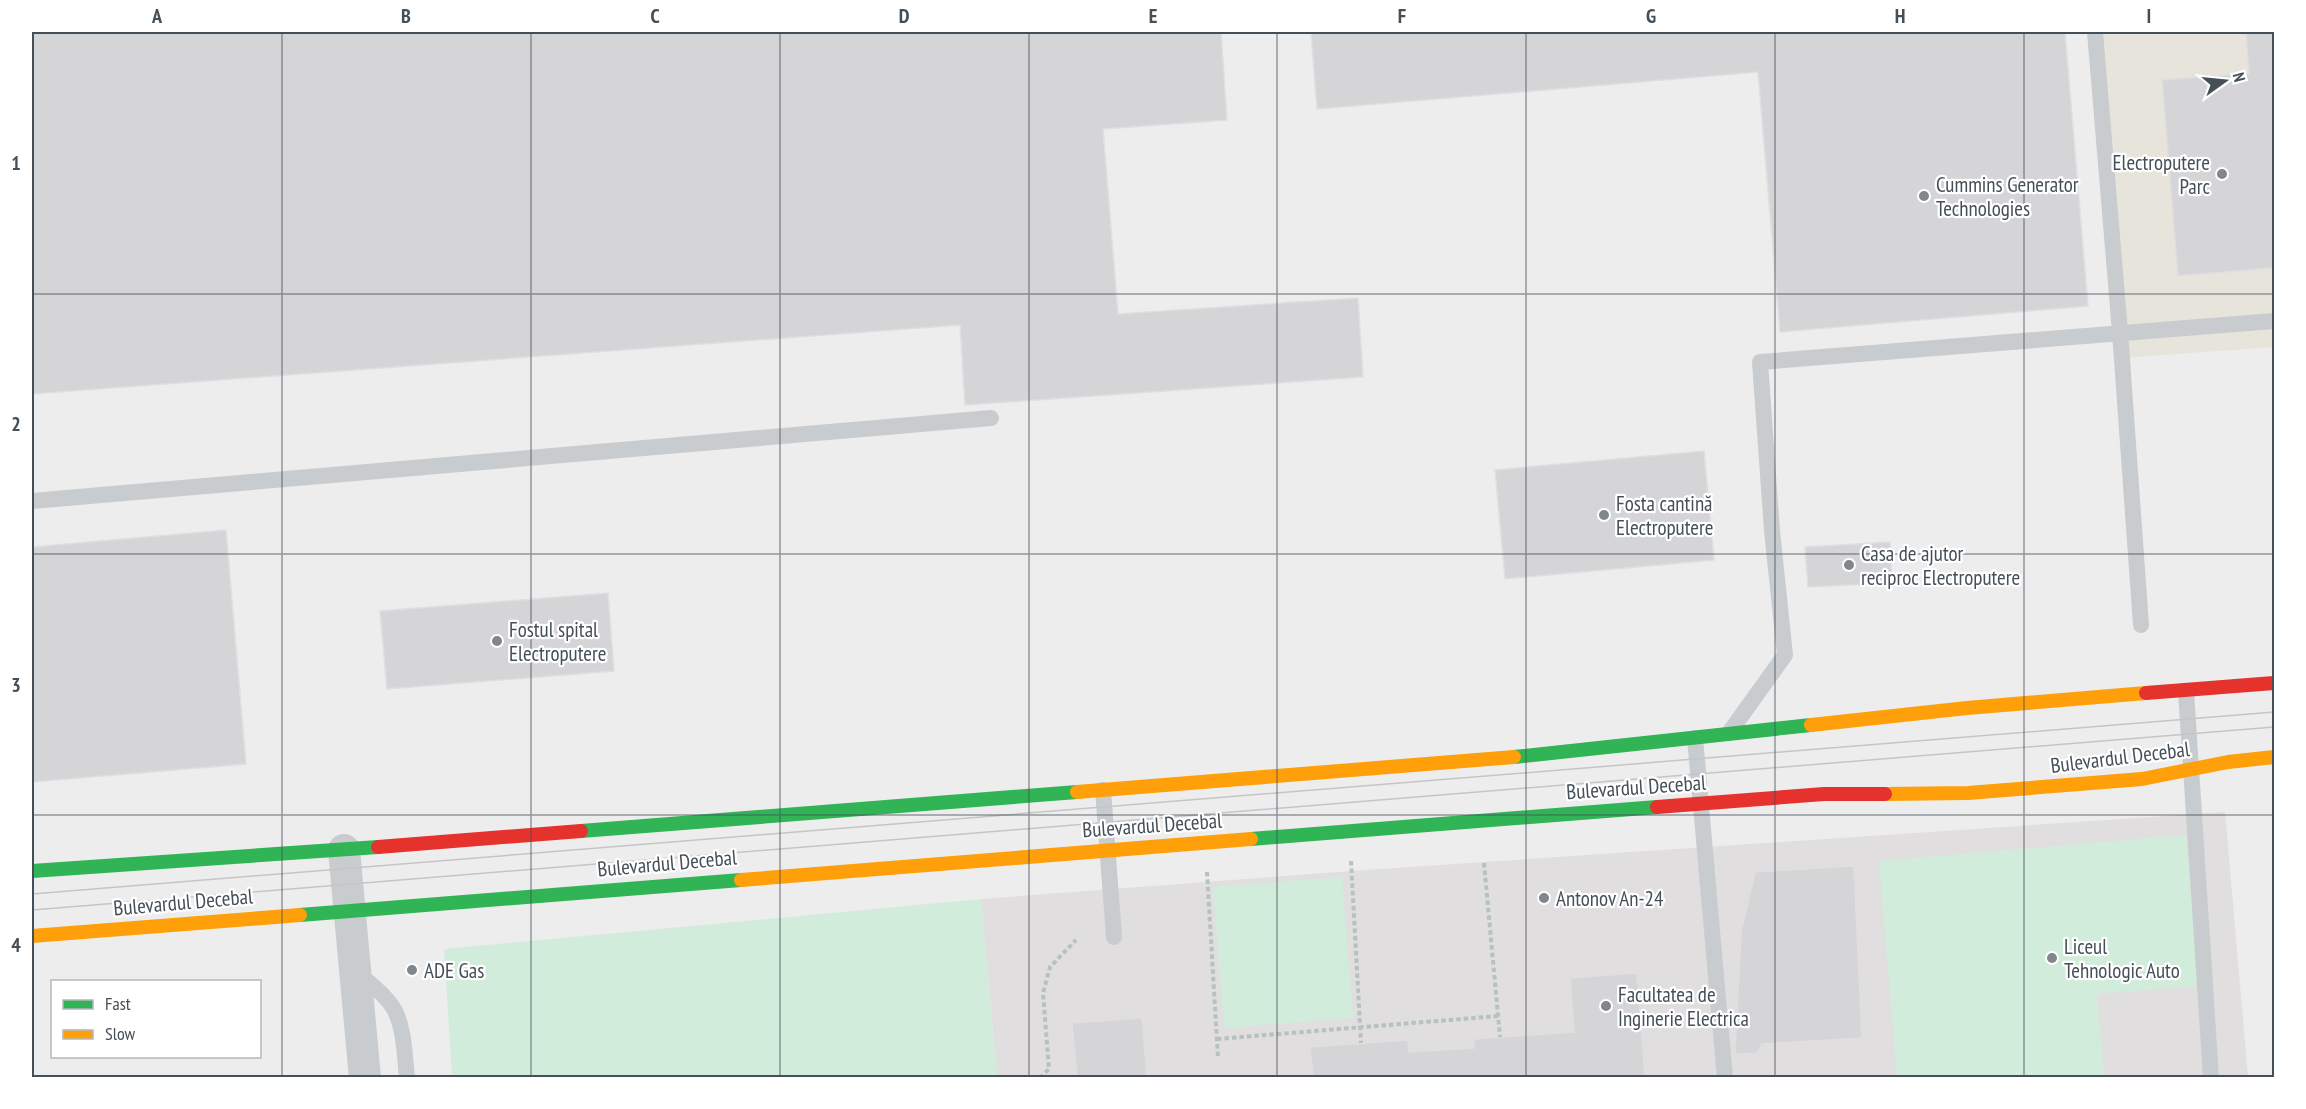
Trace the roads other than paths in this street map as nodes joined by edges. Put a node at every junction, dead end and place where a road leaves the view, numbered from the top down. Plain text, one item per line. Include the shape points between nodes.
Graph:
1 (2095, 32) edge
2 (2274, 321) edge
3 (2120, 332) junction
4 (991, 417) dead end
5 (32, 501) edge
6 (2141, 626) dead end
7 (2274, 683) edge
8 (2186, 691) junction
9 (1729, 733) junction
10 (1695, 738) junction
11 (2274, 758) edge
12 (2190, 770) junction
13 (1103, 790) junction
14 (1700, 803) junction
15 (344, 850) junction
16 (1107, 850) junction
17 (32, 871) edge
18 (349, 910) junction
19 (32, 936) edge
20 (1114, 937) dead end
21 (355, 971) junction
22 (365, 1077) edge
23 (406, 1077) edge
24 (1725, 1077) edge
25 (2211, 1077) edge

1 - 3 lane
2 - 3 lane
3 - 6 lane
3 - 9 lane via 1760,362 1785,655
4 - 5 lane
7 - 8 main road, Bulevardul Decebal
8 - 9 main road, Bulevardul Decebal via 1967,708
8 - 12 lane
9 - 10 main road, Bulevardul Decebal
10 - 13 main road, Bulevardul Decebal via 1541,755
10 - 14 lane
11 - 12 main road, Bulevardul Decebal
12 - 14 main road, Bulevardul Decebal via 2142,779 1968,793 1824,794
12 - 25 lane
13 - 15 main road, Bulevardul Decebal
13 - 16 lane
14 - 16 main road, Bulevardul Decebal
14 - 24 lane
15 - 17 main road, Bulevardul Decebal
15 - 18 street
16 - 18 main road, Bulevardul Decebal
16 - 20 lane
18 - 19 main road, Bulevardul Decebal
18 - 21 street
21 - 22 street
21 - 23 lane via 371,983 395,1012

